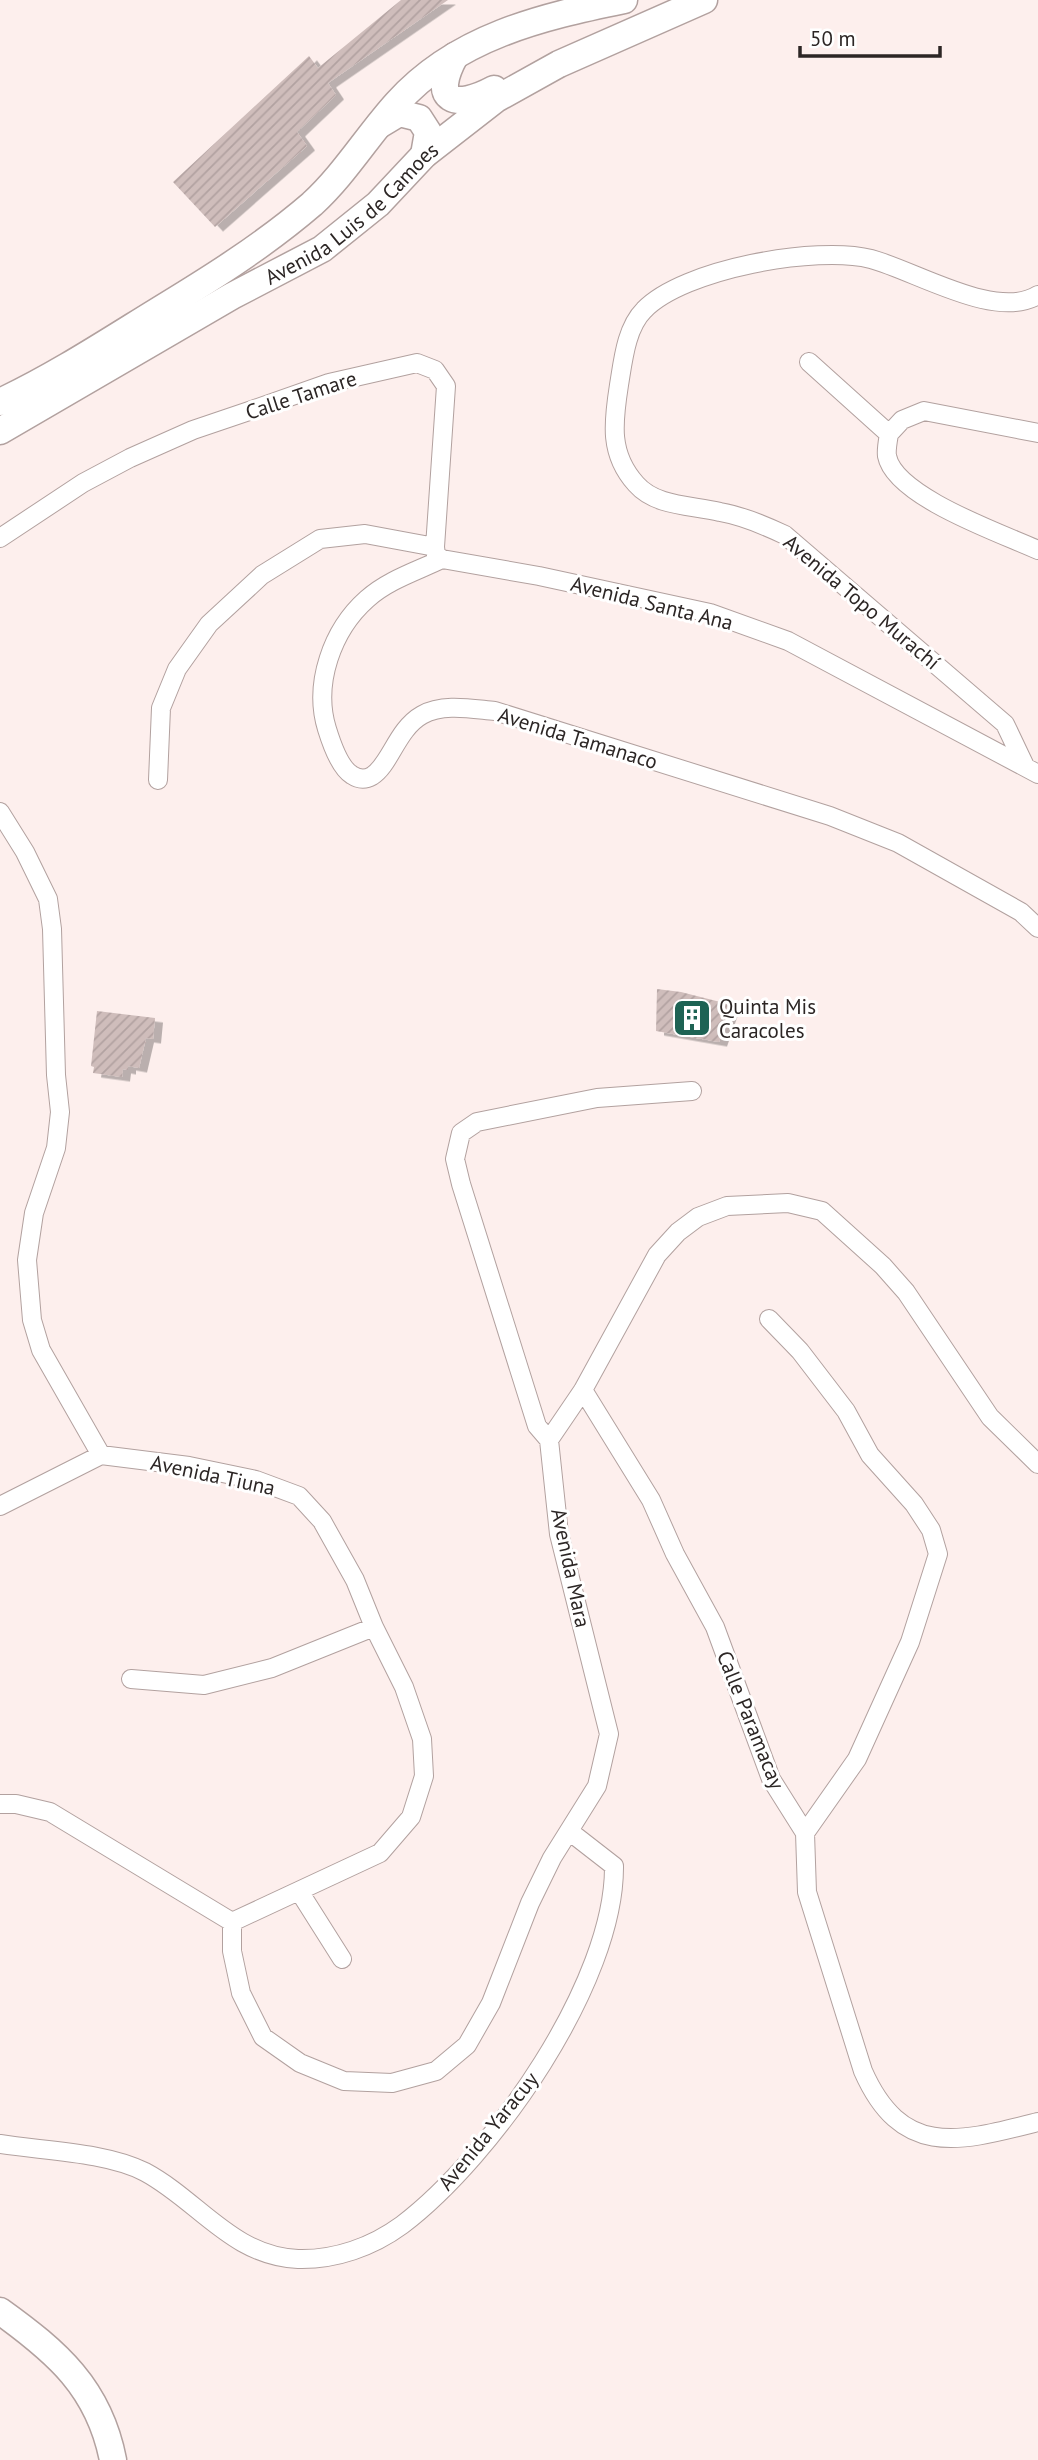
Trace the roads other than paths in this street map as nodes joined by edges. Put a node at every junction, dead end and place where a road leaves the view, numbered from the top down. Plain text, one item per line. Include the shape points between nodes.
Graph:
1 (624, 0) edge
2 (704, 0) edge
3 (590, 4) edge
4 (455, 56) junction
5 (559, 64) junction
6 (378, 125) junction
7 (424, 155) junction
8 (1038, 295) edge
9 (809, 362) dead end
10 (0, 402) edge
11 (0, 431) edge
12 (1038, 433) edge
13 (889, 434) junction
14 (0, 538) edge
15 (1038, 550) edge
16 (438, 553) junction
17 (1031, 770) edge
18 (158, 780) dead end
19 (0, 812) edge
20 (1038, 928) edge
21 (692, 1091) dead end
22 (769, 1319) dead end
23 (583, 1391) junction
24 (549, 1440) junction
25 (101, 1455) junction
26 (1038, 1464) edge
27 (0, 1506) edge
28 (373, 1627) junction
29 (131, 1679) dead end
30 (0, 1804) edge
31 (569, 1831) junction
32 (805, 1833) junction
33 (299, 1891) junction
34 (232, 1922) junction
35 (342, 1959) dead end
36 (1038, 2122) edge
37 (0, 2144) edge
38 (0, 2311) edge
39 (113, 2460) edge

1 - 3 street, Avenida Luis de Camoes
2 - 5 street, Avenida Luis de Camoes
3 - 4 street, Avenida Luis de Camoes via 514,28
4 - 5 street via 444,79 448,94 460,102
4 - 6 street, Avenida Luis de Camoes via 416,84
5 - 7 street, Avenida Luis de Camoes via 496,99
6 - 7 street via 399,113 419,118 428,132
6 - 10 street, Avenida Luis de Camoes via 313,202 235,265 47,380
7 - 11 street, Avenida Luis de Camoes via 378,204 322,249
8 - 17 street, Avenida Topo Murachí via 1005,303 981,299 869,258 825,253 778,258 685,284 643,310 630,333 613,424 614,448 626,473 644,494 756,521 785,535 1004,724
9 - 13 street
12 - 13 street via 923,411 902,420
13 - 15 street via 887,457 899,478 925,498
14 - 16 street, Calle Tamare via 83,483 193,430 329,383 417,363 435,370 446,386
16 - 17 street, Avenida Santa Ana via 710,613 789,641
16 - 18 street, Avenida Santa Ana via 365,534 320,539 262,575 209,625 177,669 161,708
16 - 20 street, Avenida Tamanaco via 367,599 334,645 324,669 324,720 349,774 362,779 373,775 404,729 424,714 456,707 495,711 876,834 1021,912
19 - 25 street via 48,900 52,929 61,1112 56,1148 34,1213 27,1260 32,1320 41,1350
21 - 24 street via 597,1098 477,1122 461,1133 455,1158 461,1184 537,1426
22 - 32 street via 800,1350 846,1411 870,1455 914,1504 932,1530 938,1554 910,1642 857,1759
23 - 24 street
23 - 26 street via 657,1255 678,1232 698,1217 727,1206 788,1203 822,1211 883,1266 906,1292 989,1417
23 - 32 street, Calle Paramacay via 651,1500 715,1626 771,1779
24 - 31 street, Avenida Mara via 559,1534 609,1734 597,1786
25 - 27 street
25 - 28 street, Avenida Tiuna via 189,1466 256,1480 299,1496 329,1533 355,1580
28 - 29 street via 272,1668 204,1685
28 - 33 street, Avenida Tiuna via 404,1687 422,1740 424,1776 411,1817 380,1853
30 - 34 street via 50,1812
31 - 34 street, Avenida Mara via 530,1903 491,2003 467,2045 436,2071 392,2083 344,2081 300,2063 263,2037 241,1993 232,1951
31 - 37 street, Avenida Yaracuy via 614,1866 614,1893 567,2021 545,2060 471,2158 400,2226 334,2257 297,2259 256,2251 220,2230 145,2172 114,2161
32 - 36 street via 807,1892 863,2071 882,2108 898,2123 944,2139
33 - 34 street, Avenida Tiuna
33 - 35 street
38 - 39 street via 72,2371 95,2407

